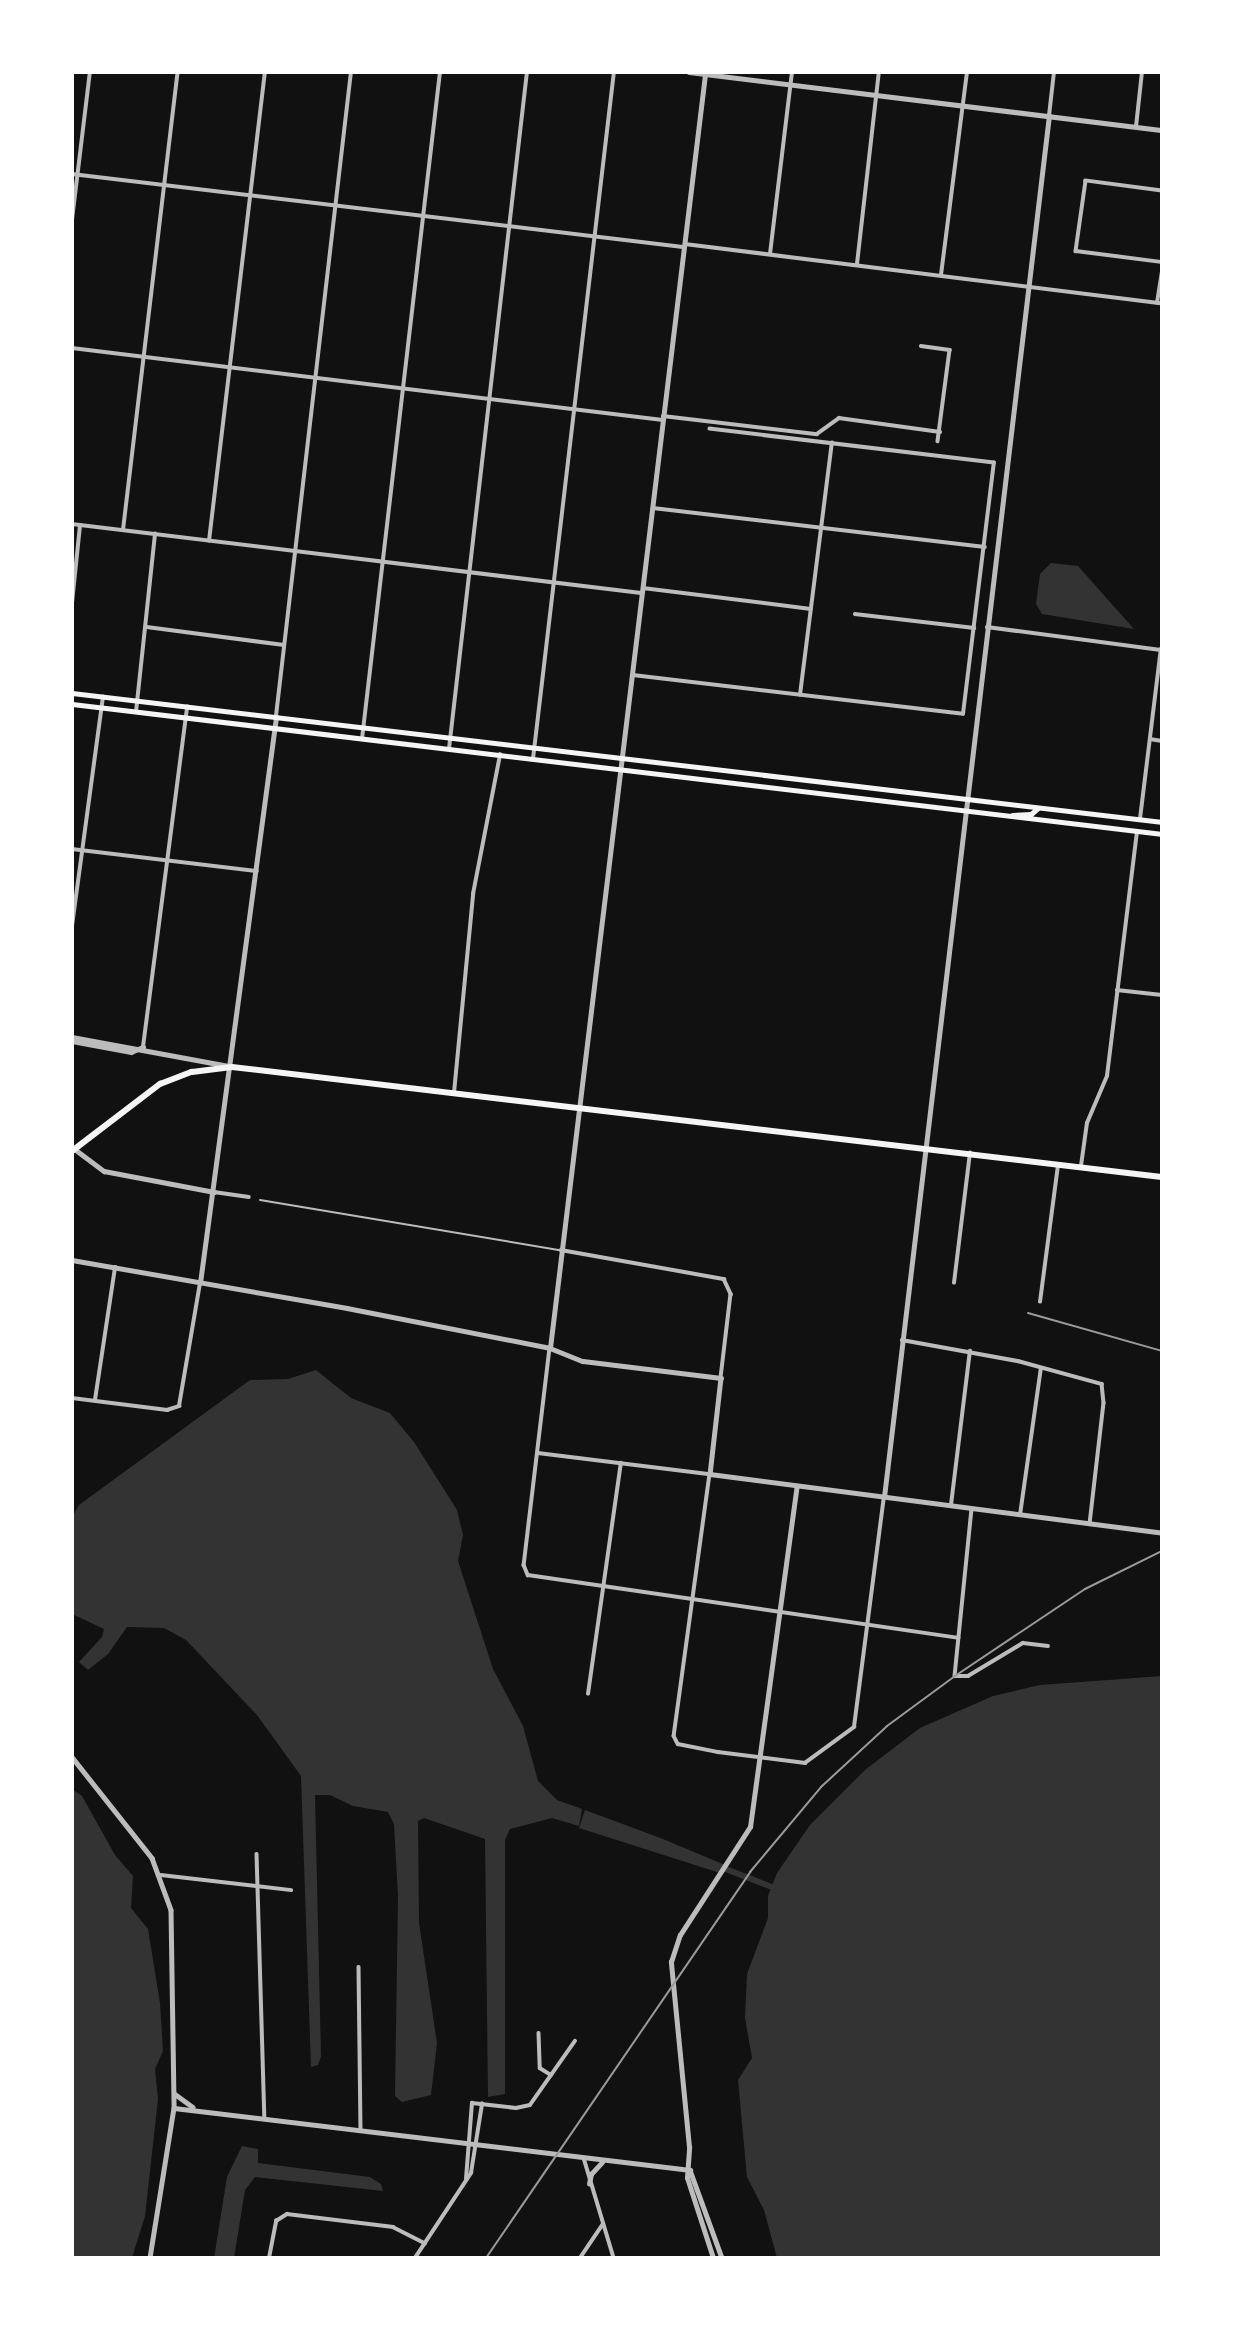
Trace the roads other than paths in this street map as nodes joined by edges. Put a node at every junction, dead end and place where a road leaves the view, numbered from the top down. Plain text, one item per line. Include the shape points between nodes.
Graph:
1 (90, 72) edge
2 (178, 72) edge
3 (265, 72) edge
4 (351, 72) edge
5 (440, 72) edge
6 (527, 72) edge
7 (614, 72) edge
8 (689, 72) edge
9 (792, 72) edge
10 (879, 72) edge
11 (967, 72) edge
12 (1054, 72) edge
13 (1142, 72) edge
14 (705, 73) edge
15 (791, 84) junction
16 (877, 94) junction
17 (961, 105) junction
18 (1049, 116) junction
19 (1136, 127) junction
20 (1162, 130) edge
21 (74, 175) edge
22 (164, 187) junction
23 (1162, 191) edge
24 (249, 198) junction
25 (335, 208) junction
26 (426, 218) junction
27 (72, 220) edge
28 (508, 227) junction
29 (595, 236) junction
30 (683, 245) junction
31 (770, 254) junction
32 (1162, 262) edge
33 (857, 265) junction
34 (1162, 271) edge
35 (941, 275) junction
36 (1028, 287) junction
37 (1160, 303) edge
38 (921, 346) dead end
39 (72, 348) edge
40 (144, 356) junction
41 (229, 366) junction
42 (316, 380) junction
43 (403, 390) junction
44 (488, 400) junction
45 (574, 410) junction
46 (663, 418) junction
47 (710, 429) dead end
48 (940, 432) junction
49 (938, 441) dead end
50 (832, 443) junction
51 (652, 508) junction
52 (72, 524) edge
53 (80, 525) junction
54 (821, 529) junction
55 (123, 530) junction
56 (155, 534) junction
57 (209, 541) junction
58 (985, 547) junction
59 (295, 552) junction
60 (382, 562) junction
61 (468, 572) junction
62 (554, 583) junction
63 (641, 590) junction
64 (72, 603) edge
65 (811, 609) junction
66 (855, 614) dead end
67 (986, 626) junction
68 (147, 627) junction
69 (974, 628) junction
70 (285, 645) junction
71 (1162, 650) edge
72 (632, 675) junction
73 (72, 693) edge
74 (800, 695) junction
75 (103, 697) junction
76 (138, 701) junction
77 (72, 704) edge
78 (187, 707) junction
79 (102, 708) junction
80 (136, 712) junction
81 (186, 718) junction
82 (276, 718) junction
83 (363, 727) junction
84 (275, 729) junction
85 (362, 739) junction
86 (449, 739) junction
87 (1150, 739) junction
88 (1162, 741) edge
89 (534, 748) junction
90 (449, 750) junction
91 (500, 755) junction
92 (622, 758) junction
93 (533, 759) junction
94 (618, 770) junction
95 (967, 800) junction
96 (1038, 808) junction
97 (965, 812) junction
98 (1005, 817) junction
99 (1140, 819) junction
100 (1162, 822) edge
101 (1137, 832) junction
102 (1162, 834) edge
103 (72, 849) edge
104 (82, 850) junction
105 (167, 860) junction
106 (257, 872) junction
107 (72, 926) edge
108 (1117, 990) junction
109 (1162, 995) edge
110 (72, 1039) edge
111 (142, 1047) junction
112 (233, 1067) junction
113 (454, 1093) junction
114 (578, 1107) junction
115 (923, 1148) junction
116 (72, 1149) edge
117 (970, 1153) junction
118 (1058, 1163) junction
119 (1081, 1166) junction
120 (1162, 1177) edge
121 (214, 1192) junction
122 (249, 1197) dead end
123 (260, 1200) dead end
124 (561, 1250) junction
125 (72, 1260) edge
126 (115, 1267) junction
127 (200, 1283) junction
128 (954, 1283) dead end
129 (1040, 1302) dead end
130 (902, 1340) junction
131 (550, 1348) junction
132 (971, 1351) junction
133 (1041, 1367) junction
134 (721, 1378) junction
135 (72, 1398) edge
136 (95, 1401) junction
137 (538, 1453) junction
138 (621, 1463) junction
139 (710, 1475) junction
140 (797, 1486) junction
141 (884, 1497) junction
142 (950, 1506) junction
143 (972, 1509) junction
144 (1020, 1515) junction
145 (1090, 1524) junction
146 (1162, 1533) edge
147 (605, 1588) junction
148 (691, 1602) junction
149 (780, 1614) junction
150 (869, 1626) junction
151 (958, 1639) junction
152 (1048, 1646) dead end
153 (588, 1694) dead end
154 (72, 1757) edge
155 (761, 1757) junction
156 (257, 1854) dead end
157 (161, 1875) junction
158 (257, 1887) junction
159 (291, 1891) dead end
160 (359, 1967) dead end
161 (539, 2033) dead end
162 (575, 2041) dead end
163 (551, 2075) junction
164 (174, 2093) junction
165 (482, 2104) junction
166 (174, 2108) junction
167 (197, 2109) junction
168 (265, 2117) junction
169 (362, 2129) junction
170 (467, 2142) junction
171 (476, 2143) junction
172 (584, 2158) junction
173 (603, 2161) junction
174 (690, 2170) junction
175 (466, 2179) junction
176 (589, 2184) junction
177 (603, 2224) junction
178 (425, 2243) junction
179 (150, 2258) edge
180 (268, 2258) edge
181 (415, 2258) edge
182 (580, 2258) edge
183 (614, 2258) edge
184 (713, 2258) edge
185 (722, 2258) edge

1 - 21 street
2 - 22 street
3 - 24 street
4 - 25 street
5 - 26 street
6 - 28 street
7 - 29 street
8 - 14 street
9 - 15 street
10 - 16 street
11 - 17 street
12 - 18 street
13 - 19 street
14 - 15 street
14 - 30 street
15 - 16 street
15 - 31 street
16 - 17 street
16 - 33 street
17 - 18 street
17 - 35 street
18 - 19 street
18 - 36 street
19 - 20 street
21 - 22 street
21 - 27 street
22 - 24 street
22 - 40 street
23 - 32 street via 1086,181 1076,251
24 - 25 street
24 - 41 street
25 - 26 street
25 - 42 street
26 - 28 street
26 - 43 street
28 - 29 street
28 - 44 street
29 - 30 street
29 - 45 street
30 - 31 street
30 - 46 street
31 - 33 street
33 - 35 street
34 - 37 street
35 - 36 street
36 - 37 street
36 - 67 street
38 - 48 street via 950,350
39 - 40 street
40 - 41 street
40 - 55 street
41 - 42 street
41 - 57 street
42 - 43 street
42 - 59 street
43 - 44 street
43 - 60 street
44 - 45 street
44 - 61 street
45 - 46 street
45 - 62 street
46 - 48 street via 817,434 839,418
46 - 51 street
47 - 50 street
48 - 49 street
50 - 54 street
50 - 58 street via 994,463
51 - 54 street
51 - 63 street
52 - 53 street
53 - 55 street
53 - 64 street
54 - 58 street
54 - 65 street
55 - 56 street
56 - 57 street
56 - 68 street
57 - 59 street
58 - 69 street
59 - 60 street
59 - 70 street
60 - 61 street
60 - 83 street
61 - 62 street
61 - 86 street
62 - 63 street
62 - 89 street
63 - 65 street
63 - 72 street
65 - 74 street
66 - 69 street
67 - 71 street
67 - 95 street
68 - 70 street
68 - 76 street
69 - 74 street via 964,714
70 - 82 street
71 - 87 street
72 - 74 street
72 - 92 street
73 - 75 main road
75 - 76 main road
75 - 79 street
76 - 78 main road
76 - 80 street
77 - 79 main road
78 - 81 street
78 - 82 main road
79 - 80 main road
79 - 104 street
80 - 81 main road
81 - 84 main road
81 - 105 street
82 - 83 main road
82 - 84 street
83 - 85 street
83 - 86 main road
84 - 85 main road
84 - 106 street
85 - 90 main road
86 - 89 main road
86 - 90 street
87 - 88 street
87 - 99 street
89 - 92 main road
89 - 93 street
90 - 91 main road
91 - 93 main road
91 - 113 street via 473,894
92 - 94 street
92 - 95 main road
93 - 94 main road
94 - 97 main road
94 - 114 street
95 - 96 main road
95 - 97 street
96 - 98 main road via 1031,814
96 - 99 main road
97 - 98 main road
97 - 115 street
98 - 101 main road
99 - 100 main road
101 - 102 main road
101 - 108 street
103 - 104 street
104 - 105 street
104 - 107 street
105 - 106 street
105 - 111 street
106 - 112 street
108 - 109 street
108 - 119 street via 1107,1076 1087,1123
110 - 111 street
111 - 112 street
112 - 113 highway
112 - 116 highway via 192,1072 160,1084
112 - 121 street
113 - 114 highway
114 - 115 highway
114 - 124 street
115 - 117 highway
115 - 130 street
116 - 121 street via 117,1175
117 - 118 highway
117 - 128 street
118 - 119 highway
118 - 129 street
119 - 120 highway
121 - 122 street
121 - 127 street
123 - 124 lane via 342,1210
124 - 131 street
124 - 134 street via 715,1275 727,1282 731,1294
125 - 126 street
126 - 127 street
126 - 136 street
127 - 131 street
127 - 136 street via 182,1400 172,1409
130 - 132 street
130 - 141 street
131 - 134 street via 583,1361
131 - 137 street
132 - 133 street
132 - 142 street
133 - 144 street
133 - 145 street via 1102,1384 1104,1404
134 - 139 street
135 - 136 street
137 - 138 street
137 - 147 street via 526,1574
138 - 139 street
138 - 147 street
139 - 140 street
139 - 148 street
140 - 141 street
140 - 149 street
141 - 142 street
141 - 150 street
142 - 143 street
143 - 144 street
143 - 151 street
144 - 145 street
145 - 146 street
147 - 148 street
147 - 153 street
148 - 149 street
148 - 155 street via 675,1741
149 - 150 street
149 - 155 street
150 - 151 street
150 - 155 street via 851,1731 805,1763
151 - 152 street via 953,1669 962,1678 1023,1643
154 - 157 street via 121,1815
155 - 174 street via 750,1826 674,1947 672,1987
156 - 158 street
157 - 158 street
157 - 164 street via 174,1939
158 - 159 street
158 - 168 street
160 - 169 street
161 - 163 street via 540,2068
162 - 163 street
163 - 165 street via 524,2108
164 - 166 street
164 - 167 street
165 - 170 street via 472,2103
165 - 171 street
166 - 167 street
166 - 179 street
167 - 168 street
168 - 169 street
169 - 170 street
170 - 171 street
170 - 175 street
171 - 172 street
171 - 175 street
172 - 173 street
172 - 176 street
173 - 174 street
173 - 176 street via 595,2166
174 - 184 street via 687,2178
174 - 185 street
175 - 178 street
176 - 177 street
177 - 182 street
177 - 183 street
178 - 180 street via 393,2227 287,2214 276,2221
178 - 181 street

